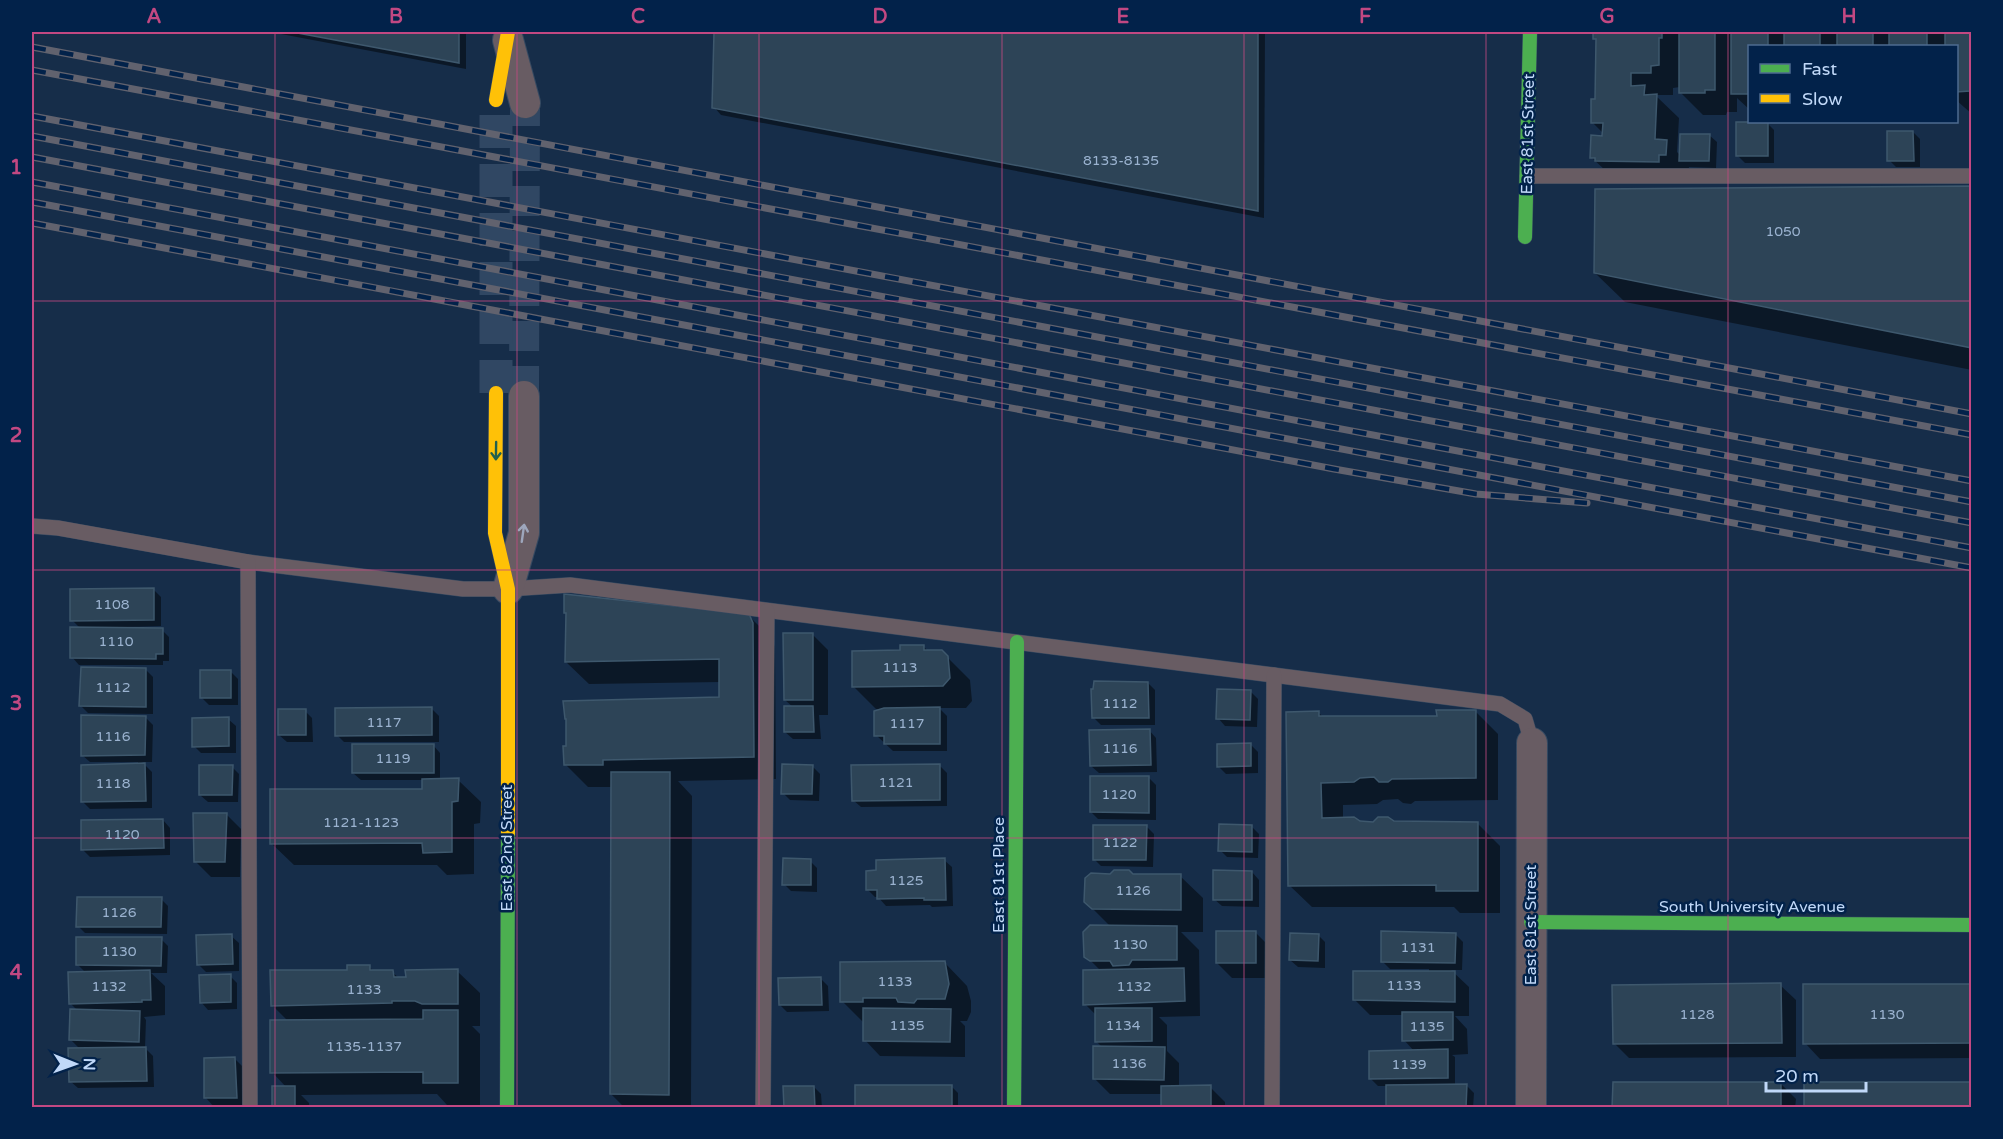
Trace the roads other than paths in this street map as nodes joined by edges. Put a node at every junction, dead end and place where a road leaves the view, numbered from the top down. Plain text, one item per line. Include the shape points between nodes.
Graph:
1 (1530, 32) edge
2 (508, 36) edge
3 (510, 102) tunnel mouth
4 (1527, 176) junction
5 (1971, 176) edge
6 (1525, 237) dead end
7 (510, 394) tunnel mouth
8 (32, 526) edge
9 (248, 562) junction
10 (508, 589) junction
11 (766, 610) junction
12 (1017, 642) junction
13 (1274, 675) junction
14 (1532, 743) joint
15 (1531, 922) junction
16 (1971, 925) edge
17 (250, 1107) edge
18 (507, 1107) edge
19 (763, 1107) edge
20 (1014, 1107) edge
21 (1272, 1107) edge
22 (1531, 1107) edge

1 - 4 street, East 81st Street
2 - 3 street
4 - 5 lane
4 - 6 street, East 81st Street
7 - 10 street, East 82nd Street via 524,533
8 - 9 lane
9 - 10 lane via 463,589
9 - 17 lane
10 - 11 lane via 570,585
10 - 18 street, East 82nd Street
11 - 12 lane
11 - 19 lane
12 - 13 lane
12 - 20 street, East 81st Place
13 - 14 lane via 1500,704 1525,719
13 - 21 lane
14 - 15 street, East 81st Street
15 - 16 street, South University Avenue
15 - 22 street, East 81st Street

